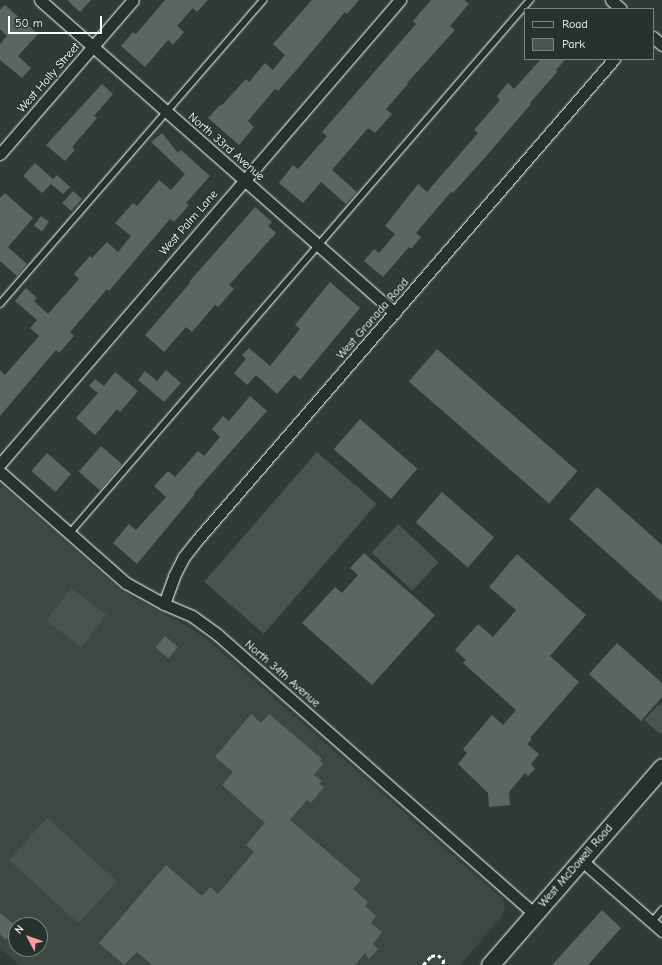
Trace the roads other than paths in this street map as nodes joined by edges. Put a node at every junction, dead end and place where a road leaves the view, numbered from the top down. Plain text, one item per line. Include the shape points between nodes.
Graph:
1 (40, 0) edge
2 (133, 0) edge
3 (263, 0) edge
4 (400, 0) edge
5 (530, 0) edge
6 (611, 0) edge
7 (620, 8) edge
8 (654, 38) edge
9 (662, 45) edge
10 (93, 47) junction
11 (613, 60) edge
12 (166, 111) junction
13 (0, 154) edge
14 (244, 180) junction
15 (318, 245) junction
16 (0, 304) edge
17 (395, 313) junction
18 (0, 464) edge
19 (0, 472) edge
20 (70, 533) junction
21 (164, 604) junction
22 (662, 767) edge
23 (581, 860) junction
24 (662, 910) edge
25 (534, 914) junction
26 (652, 922) junction
27 (662, 931) edge
28 (490, 965) edge

1 - 10 street, North 33rd Avenue
2 - 10 street, West Holly Street
3 - 12 lane
4 - 14 street, West Palm Lane
5 - 15 lane
6 - 7 street
8 - 9 street
10 - 12 street, North 33rd Avenue
10 - 13 street, West Holly Street
11 - 17 street, West Granada Road
12 - 14 street, North 33rd Avenue
12 - 16 lane
14 - 15 street, North 33rd Avenue
14 - 18 street, West Palm Lane
15 - 17 street, North 33rd Avenue
15 - 20 lane
17 - 21 street, West Granada Road via 198,539 183,558
19 - 20 street, North 34th Avenue
20 - 21 street, North 34th Avenue via 126,583
21 - 25 street, North 34th Avenue via 192,616 218,635
22 - 23 main road, West McDowell Road
23 - 25 main road, West McDowell Road
23 - 26 street
24 - 26 lane
25 - 28 main road, West McDowell Road
26 - 27 street

